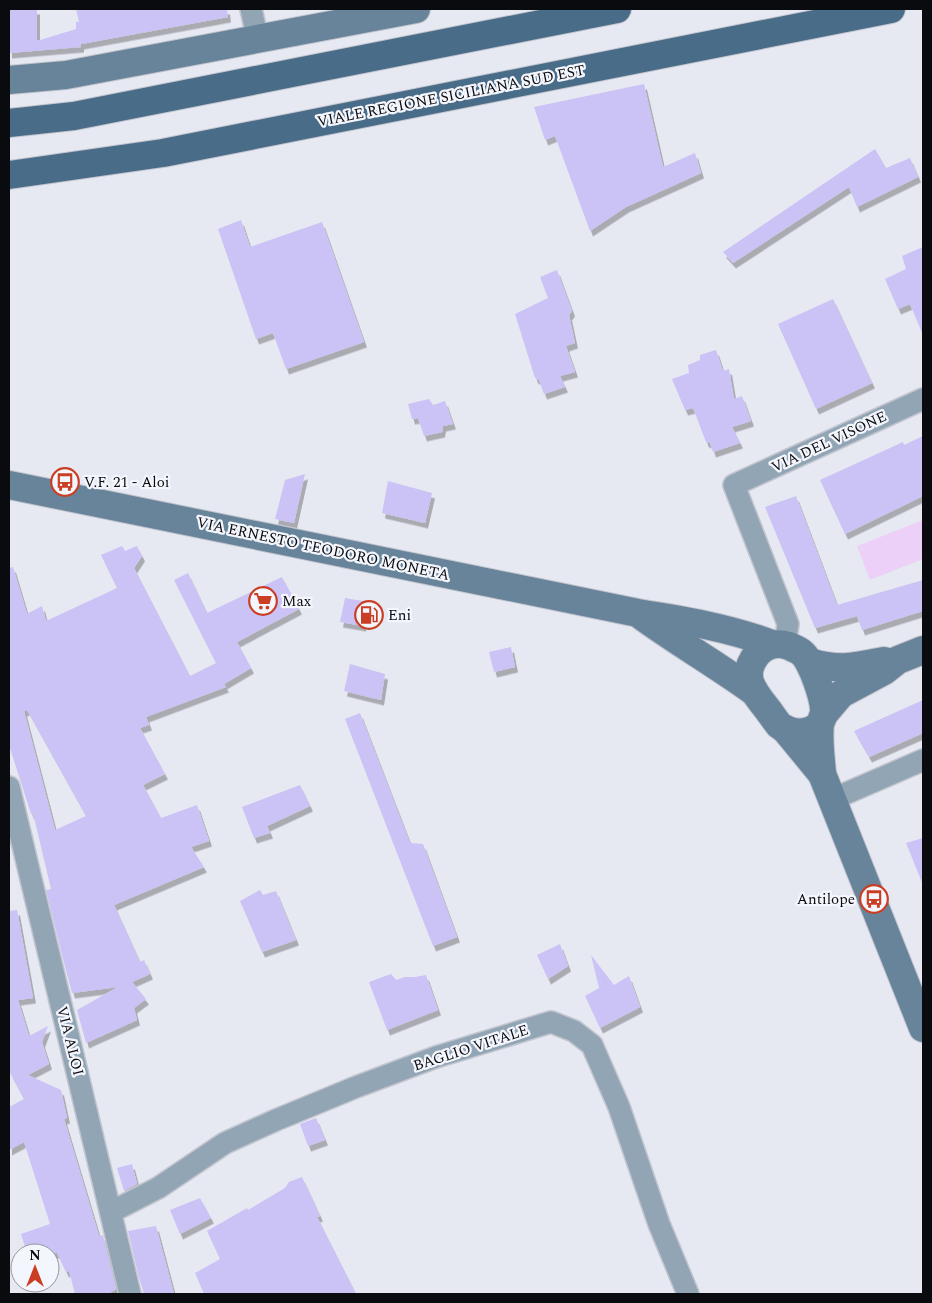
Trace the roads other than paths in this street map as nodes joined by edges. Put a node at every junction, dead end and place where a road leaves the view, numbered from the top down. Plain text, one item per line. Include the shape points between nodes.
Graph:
1 (251, 9) edge
2 (416, 9) edge
3 (617, 9) edge
4 (891, 9) edge
5 (258, 40) junction
6 (9, 80) edge
7 (9, 123) edge
8 (9, 175) edge
9 (923, 399) edge
10 (9, 485) edge
11 (638, 614) junction
12 (779, 644) junction
13 (923, 650) edge
14 (898, 660) junction
15 (809, 662) junction
16 (753, 691) junction
17 (822, 719) junction
18 (785, 729) junction
19 (923, 760) edge
20 (822, 774) junction
21 (9, 787) edge
22 (833, 799) junction
23 (923, 1026) edge
24 (111, 1212) junction
25 (130, 1294) edge
26 (688, 1294) edge

1 - 5 street
2 - 5 street
3 - 7 main road via 74,116
4 - 8 main road, VIALE REGIONE SICILIANA SUD EST via 162,153
5 - 6 street via 66,75
9 - 12 street, VIA DEL VISONE via 734,485 788,624
10 - 11 street, VIA ERNESTO TEODORO MONETA
11 - 12 street, VIA ERNESTO TEODORO MONETA via 743,633
11 - 16 street, VIA ERNESTO TEODORO MONETA
12 - 15 street via 803,654
12 - 16 street via 762,649 754,658 748,675
13 - 14 street
14 - 15 street via 847,668
14 - 17 street via 841,694
15 - 17 street via 823,703
16 - 18 street
17 - 18 street via 814,730 794,732
17 - 20 street
18 - 20 street
19 - 22 street
20 - 22 street
21 - 24 street, VIA ALOI
22 - 23 street
24 - 25 street, VIA ALOI
24 - 26 street, BAGLIO VITALE via 158,1188 225,1142 356,1087 551,1022 574,1030 592,1045 619,1107 659,1224

